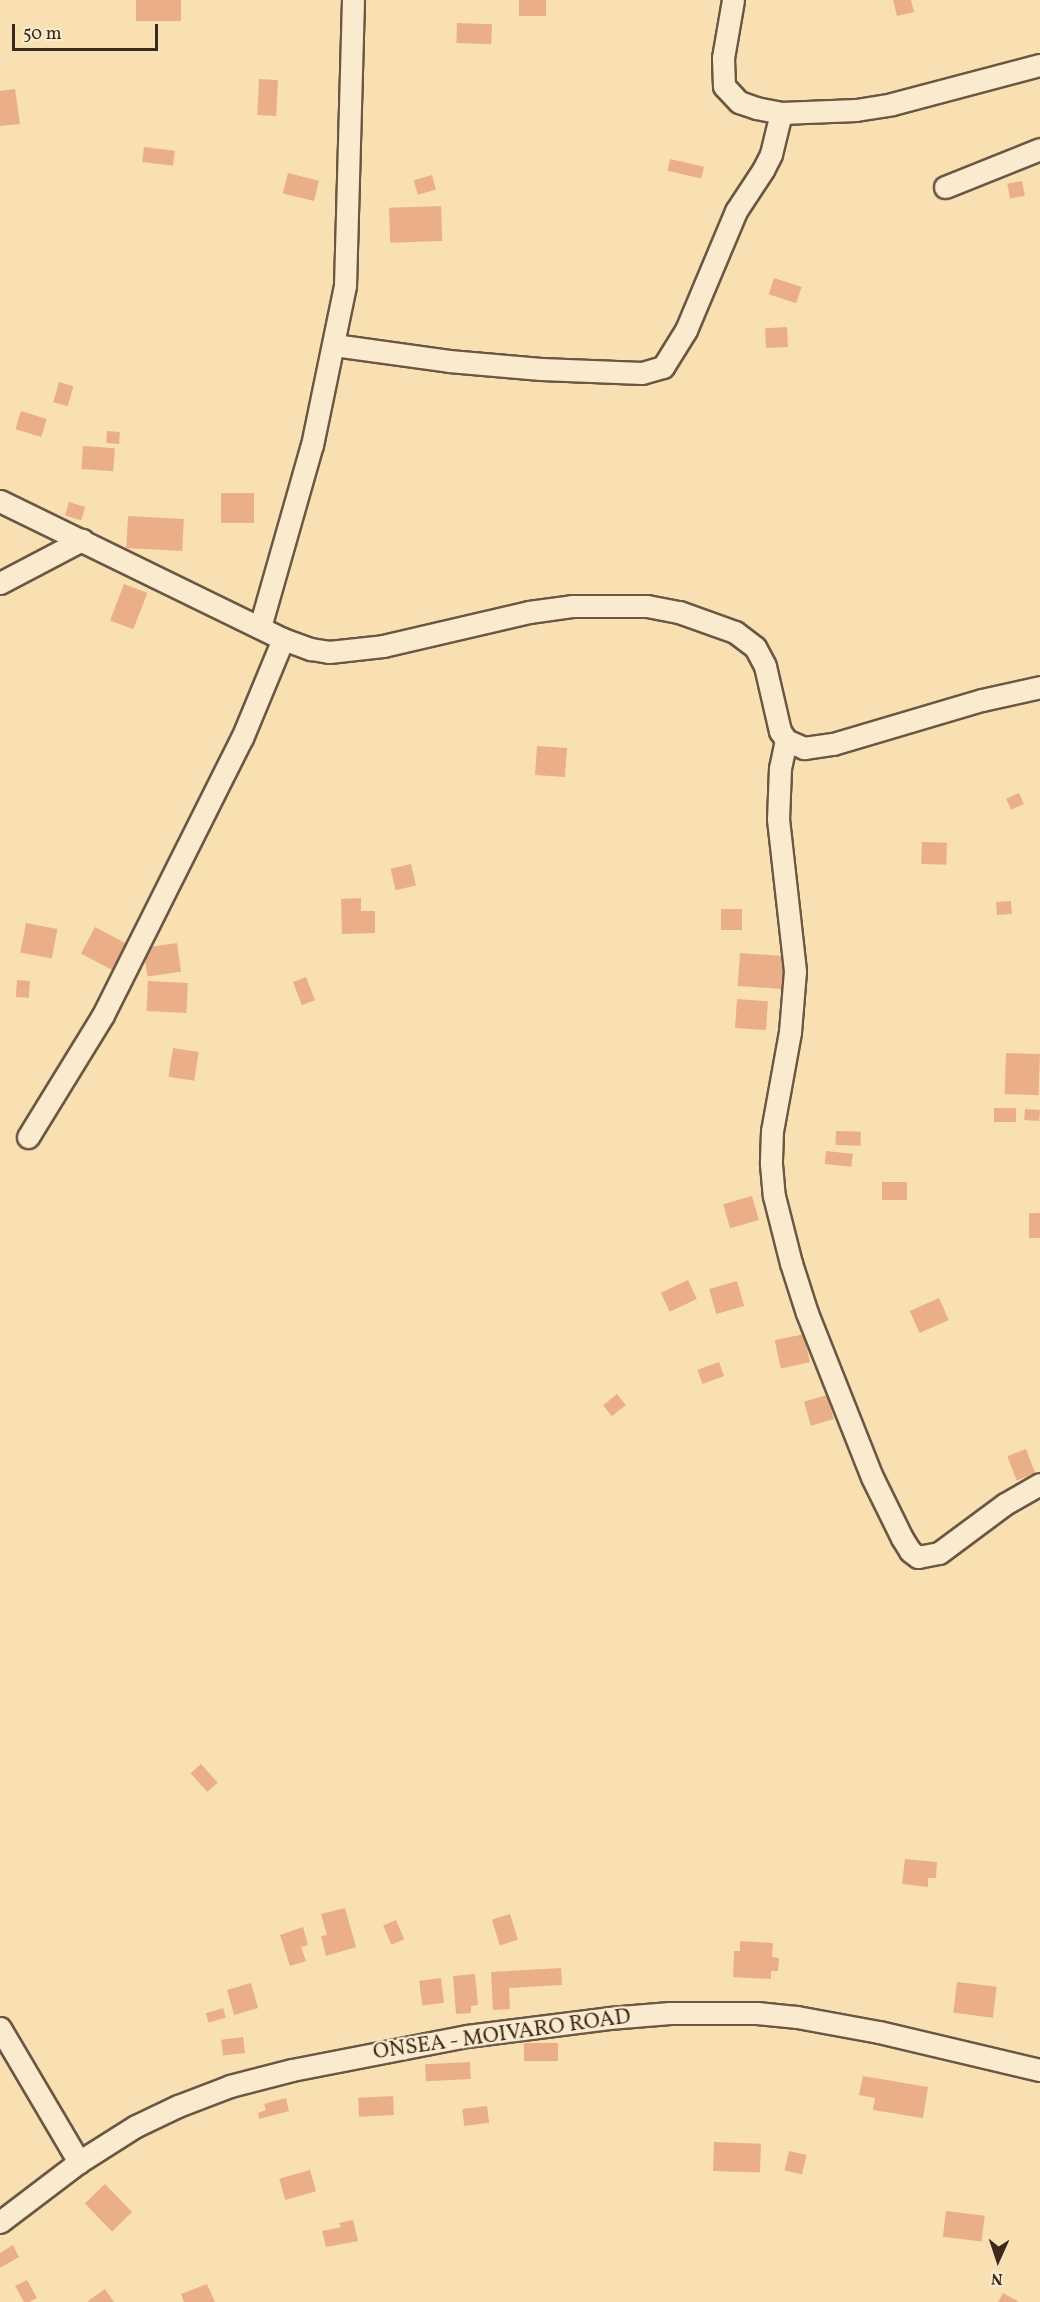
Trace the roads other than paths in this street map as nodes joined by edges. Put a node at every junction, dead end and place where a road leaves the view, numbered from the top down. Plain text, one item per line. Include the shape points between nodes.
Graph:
1 (353, 0) edge
2 (733, 0) edge
3 (1040, 65) edge
4 (781, 113) junction
5 (1040, 149) edge
6 (945, 187) dead end
7 (334, 345) junction
8 (0, 501) edge
9 (82, 540) junction
10 (0, 583) edge
11 (260, 627) junction
12 (283, 639) junction
13 (1040, 687) edge
14 (786, 740) junction
15 (28, 1137) dead end
16 (1040, 1484) edge
17 (0, 2028) edge
18 (1040, 2070) edge
19 (79, 2162) junction
20 (0, 2222) edge

1 - 7 street via 347,262
2 - 4 street via 723,58 724,86 740,102
3 - 4 street via 892,104
4 - 7 street via 767,162 736,211 686,330 663,367 642,373 541,369
5 - 6 street
7 - 11 street via 299,496
8 - 9 street
9 - 10 street
9 - 11 street
11 - 12 street
12 - 14 street via 311,649 354,651 572,606 647,606 679,612 735,632 755,647 765,666 773,709
12 - 15 street via 242,738 103,1015
13 - 14 street via 814,748 794,746
14 - 16 street via 780,768 778,819 795,971 790,1032 772,1131 771,1164 774,1196 807,1313 872,1476 902,1538 918,1557 939,1553 1005,1504
17 - 19 street
18 - 19 street, ONSEA - MOIVARO ROAD via 797,2017 718,2012 609,2018 381,2051 230,2086 136,2126
19 - 20 street, ONSEA - MOIVARO ROAD

